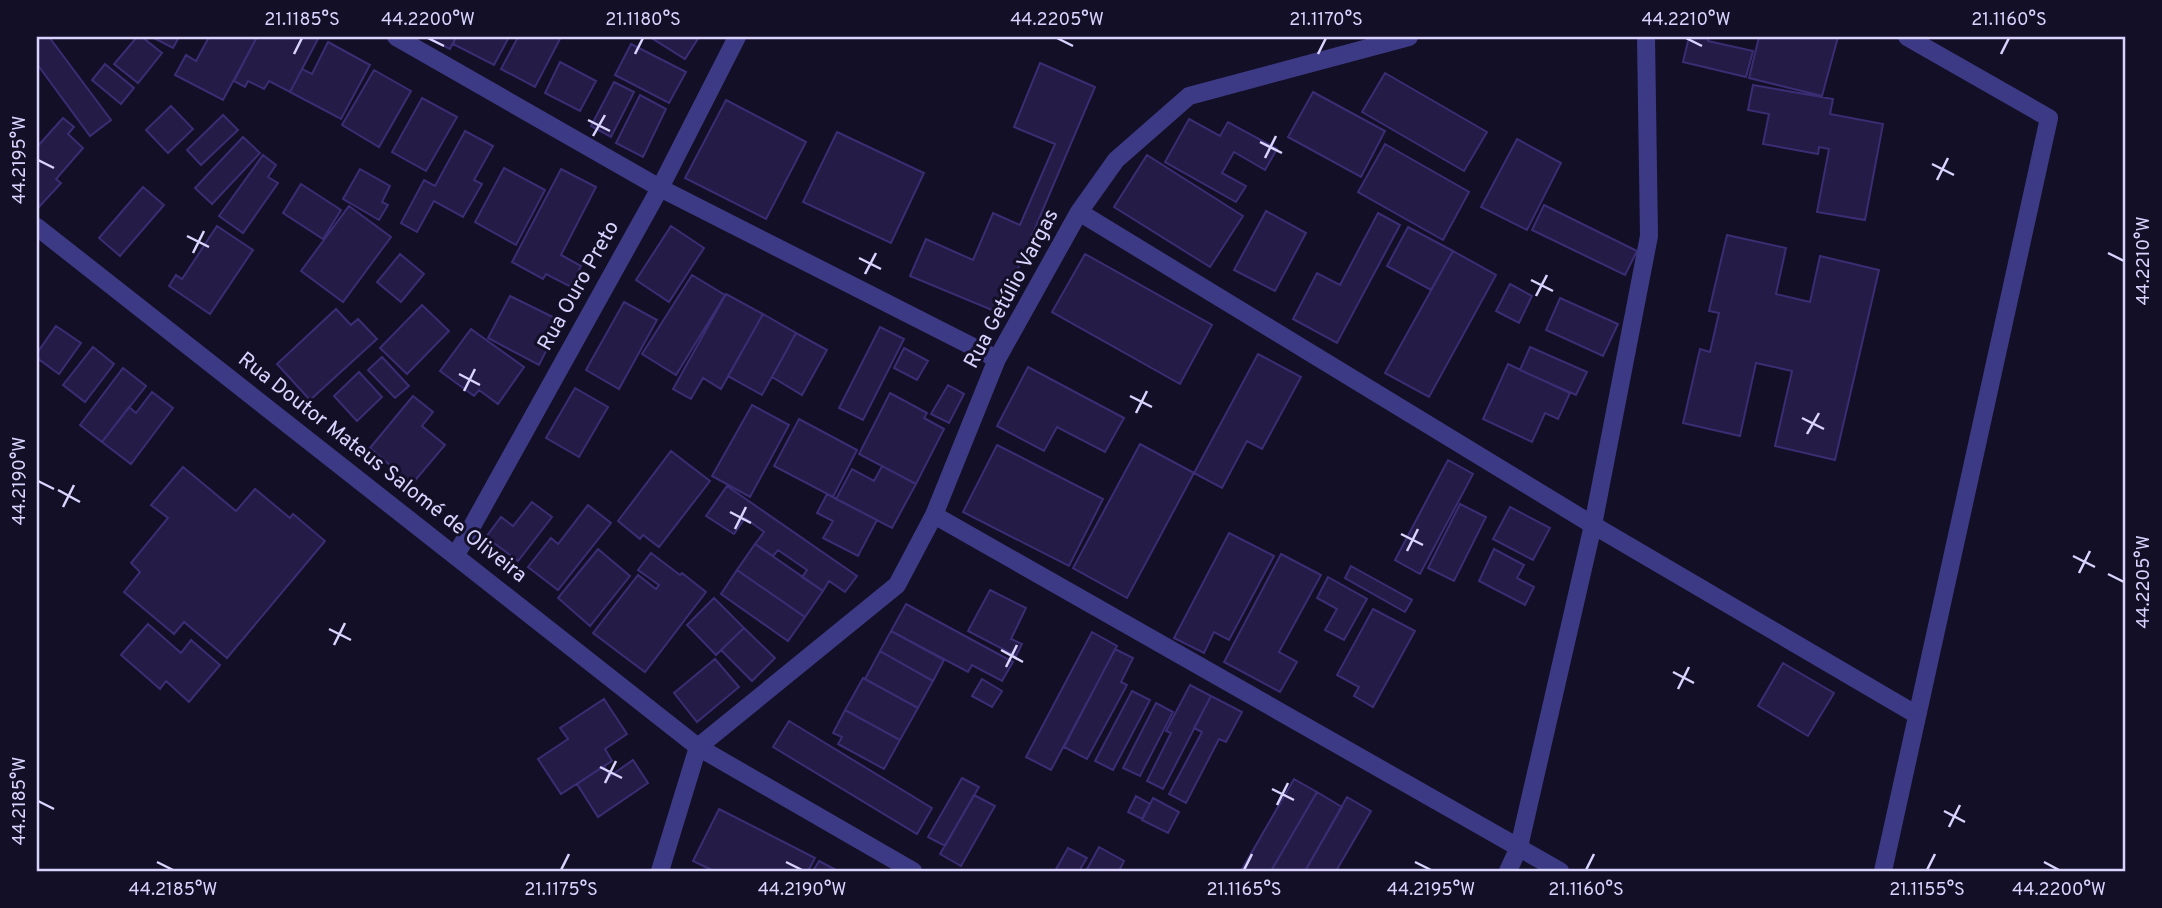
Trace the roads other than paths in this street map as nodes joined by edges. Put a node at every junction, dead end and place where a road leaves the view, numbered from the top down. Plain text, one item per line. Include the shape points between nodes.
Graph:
1 (396, 37) edge
2 (737, 37) edge
3 (1409, 37) edge
4 (1646, 37) edge
5 (1907, 37) edge
6 (660, 188) junction
7 (1079, 212) junction
8 (37, 227) edge
9 (997, 359) junction
10 (934, 515) junction
11 (1593, 525) junction
12 (456, 555) junction
13 (1917, 715) junction
14 (698, 747) junction
15 (1519, 847) junction
16 (660, 871) edge
17 (913, 871) edge
18 (1508, 871) edge
19 (1560, 871) edge
20 (1883, 871) edge

1 - 6 street
2 - 6 street, Rua Ouro Preto
3 - 7 street, Rua Getúlio Vargas via 1189,96 1116,160
4 - 11 street via 1649,236
5 - 13 street via 2049,118
6 - 9 street
6 - 12 street, Rua Ouro Preto
7 - 9 street, Rua Getúlio Vargas
7 - 11 street
8 - 12 street, Rua Doutor Mateus Salomé de Oliveira
9 - 10 street, Rua Getúlio Vargas
10 - 14 street, Rua Getúlio Vargas via 897,585
10 - 15 street
11 - 13 street
11 - 15 street
12 - 14 street, Rua Doutor Mateus Salomé de Oliveira
13 - 20 street
14 - 16 street
14 - 17 street, Rua Doutor Mateus Salomé de Oliveira
15 - 18 street
15 - 19 street

